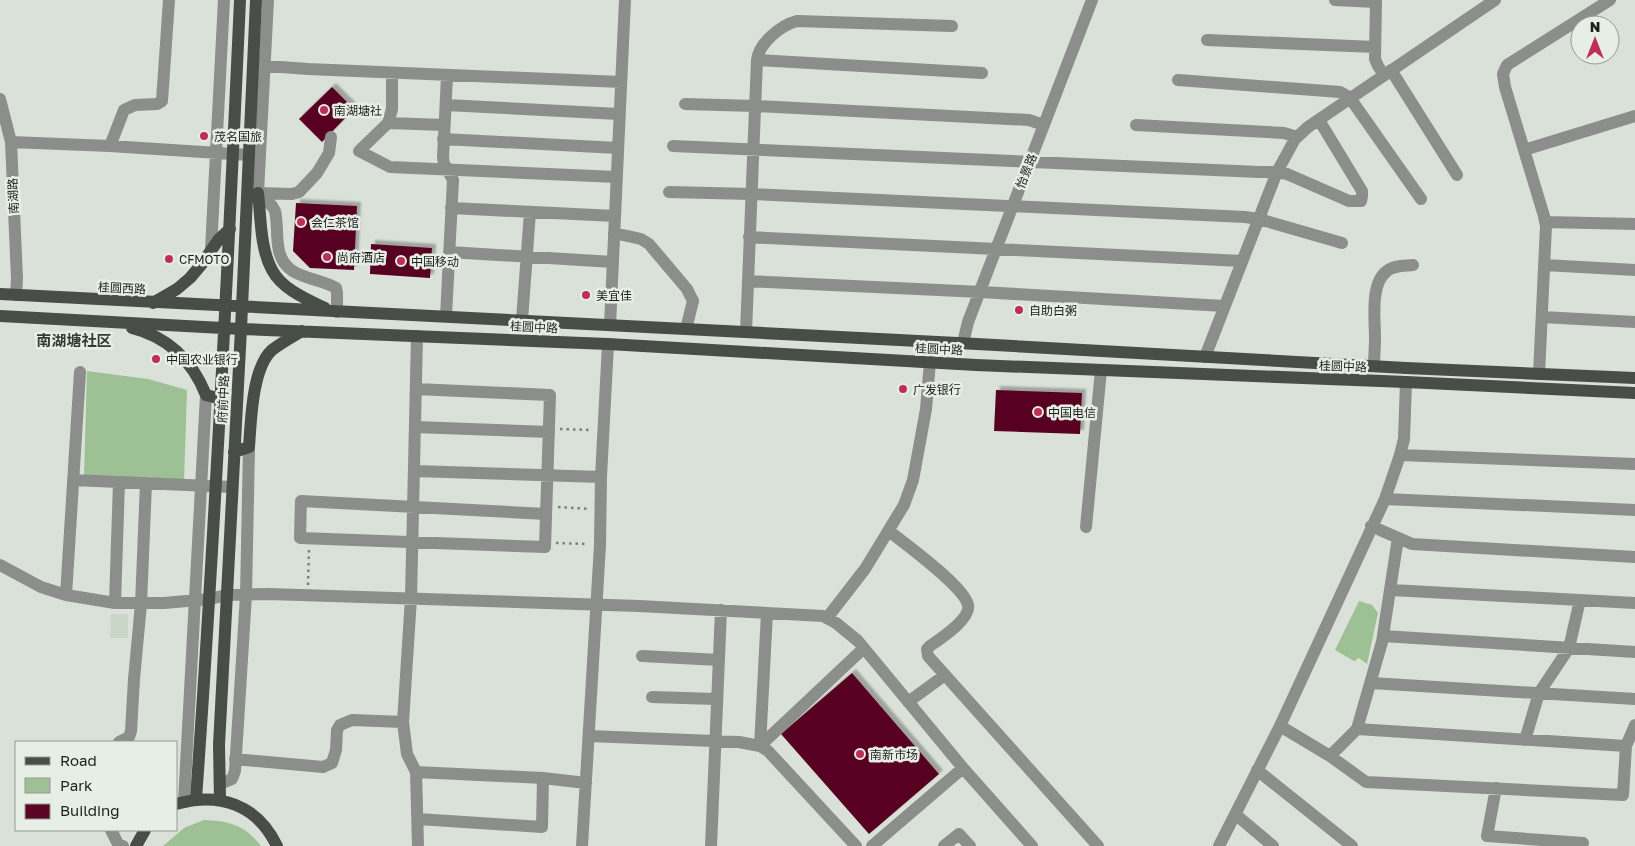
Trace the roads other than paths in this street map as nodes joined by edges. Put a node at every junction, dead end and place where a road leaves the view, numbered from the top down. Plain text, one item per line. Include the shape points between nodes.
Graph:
1 (169, 0) edge
2 (224, 0) edge
3 (240, 0) edge
4 (256, 0) edge
5 (268, 0) edge
6 (624, 0) edge
7 (1092, 0) edge
8 (1335, 0) edge
9 (1495, 0) edge
10 (1610, 0) edge
11 (1376, 1) edge
12 (952, 26) dead end
13 (1207, 40) dead end
14 (1375, 47) junction
15 (757, 60) junction
16 (259, 66) junction
17 (982, 72) dead end
18 (392, 73) junction
19 (1387, 73) junction
20 (447, 76) junction
21 (1178, 80) dead end
22 (621, 82) junction
23 (1350, 98) junction
24 (0, 99) edge
25 (685, 104) dead end
26 (446, 105) junction
27 (755, 106) junction
28 (619, 114) junction
29 (1635, 116) edge
30 (1319, 120) junction
31 (388, 123) junction
32 (444, 125) junction
33 (1044, 125) junction
34 (1136, 125) dead end
35 (256, 135) junction
36 (331, 137) dead end
37 (1297, 137) junction
38 (443, 139) junction
39 (10, 142) junction
40 (110, 146) junction
41 (673, 146) dead end
42 (618, 148) junction
43 (753, 149) junction
44 (1524, 150) junction
45 (216, 154) junction
46 (233, 154) junction
47 (249, 155) junction
48 (1031, 162) junction
49 (449, 171) junction
50 (1277, 172) junction
51 (1457, 175) dead end
52 (617, 177) junction
53 (669, 192) dead end
54 (253, 193) junction
55 (751, 194) junction
56 (1421, 199) dead end
57 (1012, 205) junction
58 (451, 208) junction
59 (530, 212) junction
60 (615, 216) junction
61 (1258, 219) junction
62 (1545, 222) junction
63 (1635, 224) edge
64 (230, 229) junction
65 (614, 233) junction
66 (750, 237) junction
67 (1342, 243) dead end
68 (996, 248) junction
69 (211, 249) junction
70 (449, 252) junction
71 (527, 257) junction
72 (1242, 261) junction
73 (612, 262) junction
74 (1414, 265) dead end
75 (1544, 266) junction
76 (1635, 270) edge
77 (748, 281) junction
78 (981, 292) junction
79 (0, 294) edge
80 (16, 295) junction
81 (152, 303) junction
82 (1224, 306) junction
83 (226, 307) junction
84 (242, 308) junction
85 (334, 312) junction
86 (0, 316) edge
87 (446, 316) junction
88 (1542, 317) junction
89 (522, 320) junction
90 (110, 322) junction
91 (1635, 322) edge
92 (610, 325) junction
93 (225, 328) junction
94 (241, 329) junction
95 (686, 329) junction
96 (302, 332) junction
97 (746, 332) junction
98 (417, 336) junction
99 (963, 343) junction
100 (608, 344) junction
101 (1205, 357) junction
102 (930, 362) junction
103 (959, 363) junction
104 (1374, 366) junction
105 (1406, 368) junction
106 (1100, 370) junction
107 (80, 372) dead end
108 (1539, 374) junction
109 (1635, 378) edge
110 (1406, 382) junction
111 (416, 389) junction
112 (1635, 393) edge
113 (206, 395) junction
114 (221, 399) junction
115 (415, 427) junction
116 (549, 430) junction
117 (249, 447) junction
118 (234, 452) junction
119 (1400, 455) junction
120 (1635, 464) edge
121 (414, 471) junction
122 (548, 475) junction
123 (601, 477) junction
124 (73, 480) junction
125 (120, 482) junction
126 (146, 483) junction
127 (200, 485) junction
128 (216, 486) junction
129 (232, 487) junction
130 (1385, 500) junction
131 (413, 506) junction
132 (546, 510) junction
133 (1635, 510) edge
134 (1371, 526) junction
135 (1086, 527) dead end
136 (889, 531) junction
137 (1398, 538) junction
138 (412, 543) junction
139 (1635, 557) edge
140 (0, 565) edge
141 (1391, 590) junction
142 (246, 594) junction
143 (66, 595) junction
144 (226, 595) junction
145 (411, 598) junction
146 (210, 599) junction
147 (1580, 600) junction
148 (194, 601) junction
149 (1635, 603) edge
150 (115, 604) junction
151 (140, 604) junction
152 (596, 605) junction
153 (721, 610) junction
154 (767, 613) junction
155 (828, 618) junction
156 (1383, 636) junction
157 (864, 648) junction
158 (1570, 648) junction
159 (1635, 652) edge
160 (642, 656) dead end
161 (719, 660) junction
162 (945, 675) junction
163 (1370, 683) junction
164 (1539, 693) junction
165 (652, 697) dead end
166 (716, 699) junction
167 (1635, 699) edge
168 (908, 702) junction
169 (403, 722) junction
170 (1635, 725) edge
171 (1280, 726) junction
172 (1357, 729) junction
173 (589, 736) junction
174 (1525, 740) junction
175 (121, 741) edge
176 (715, 741) junction
177 (760, 746) junction
178 (1626, 746) junction
179 (1330, 756) junction
180 (235, 759) junction
181 (962, 768) junction
182 (1257, 770) junction
183 (416, 772) junction
184 (544, 778) junction
185 (586, 783) junction
186 (220, 784) junction
187 (1496, 788) junction
188 (220, 800) junction
189 (186, 802) edge
190 (1235, 814) junction
191 (418, 819) junction
192 (112, 831) edge
193 (144, 831) edge
194 (1583, 843) dead end
195 (123, 846) edge
196 (136, 846) edge
197 (277, 846) edge
198 (418, 846) edge
199 (582, 846) edge
200 (711, 846) edge
201 (856, 846) edge
202 (872, 846) edge
203 (944, 846) edge
204 (970, 846) edge
205 (1032, 846) edge
206 (1098, 846) edge
207 (1219, 846) edge
208 (1273, 846) edge
209 (1352, 846) edge

1 - 40 street via 162,101 124,110
2 - 45 street
3 - 46 main road, 府前中路
4 - 16 main road, 府前中路
5 - 16 street
6 - 22 street
7 - 33 street, 怡景路
8 - 11 street
9 - 19 street
10 - 44 street via 1505,67 1505,87
11 - 14 street
12 - 15 street via 798,21 771,37
13 - 14 street
14 - 19 street via 1378,66
15 - 17 street
15 - 27 street
16 - 18 street
16 - 35 main road, 府前中路
18 - 20 street
18 - 31 street via 392,109
19 - 23 street
19 - 51 street
20 - 22 street
20 - 26 street
21 - 23 street via 1330,90
22 - 28 street
23 - 30 street
23 - 56 street
24 - 39 street, 南湖路
25 - 27 street
26 - 28 street
26 - 32 street
27 - 33 street via 1029,120
27 - 43 street
28 - 42 street
29 - 44 street
30 - 37 street
30 - 50 street via 1362,191 1361,201 1350,201
31 - 32 street
31 - 49 street via 359,151 390,167
32 - 38 street
33 - 48 street, 怡景路
34 - 37 street via 1284,133
35 - 47 main road, 府前中路
35 - 54 street
36 - 54 street via 328,153 317,174 298,192
37 - 50 street
38 - 42 street
38 - 49 street via 444,164
39 - 40 street
39 - 80 street, 南湖路
40 - 45 street
41 - 43 street
42 - 52 street
43 - 48 street
43 - 55 street
44 - 62 street
45 - 46 street
45 - 69 street
46 - 47 street
46 - 64 main road, 府前中路
47 - 54 main road, 府前中路
48 - 50 street
48 - 57 street, 怡景路
49 - 52 street
49 - 58 street via 453,180
50 - 61 street
52 - 60 street
53 - 55 street
54 - 84 main road, 府前中路
54 - 85 main road via 272,271 283,284 302,297
54 - 85 street via 275,211 282,260 298,274 336,288
55 - 57 street
55 - 66 street
57 - 61 street
57 - 68 street, 怡景路
58 - 59 street
58 - 70 street
59 - 60 street
59 - 71 street
60 - 65 street
61 - 67 street
61 - 72 street
62 - 63 street
62 - 75 street
64 - 69 main road
64 - 83 main road, 府前中路
65 - 73 street
65 - 95 street via 634,236 649,244 687,289 693,301
66 - 68 street
66 - 77 street
68 - 72 street
68 - 78 street, 怡景路
69 - 81 main road via 190,278
70 - 71 street
70 - 87 street
71 - 73 street
71 - 89 street
72 - 82 street
73 - 92 street
74 - 104 street via 1387,270 1380,278 1374,315
75 - 76 street
75 - 88 street
77 - 78 street
77 - 97 street
78 - 82 street
78 - 99 street, 怡景路
79 - 80 main road, 桂圆西路
80 - 81 main road, 桂圆西路
81 - 83 main road, 桂圆西路
82 - 101 street
83 - 84 main road, 桂圆西路
83 - 93 main road, 府前中路
84 - 85 main road, 桂圆中路
84 - 94 main road, 府前中路
85 - 87 main road, 桂圆中路
86 - 90 main road
87 - 89 main road, 桂圆中路
88 - 91 street
88 - 108 street
89 - 92 main road, 桂圆中路
90 - 93 main road
90 - 113 main road via 161,338 184,359
92 - 95 main road, 桂圆中路
92 - 100 main road
93 - 94 main road
93 - 114 main road, 府前中路
94 - 96 main road, 桂圆中路
94 - 118 main road, 府前中路
95 - 97 main road, 桂圆中路
96 - 98 main road, 桂圆中路
96 - 117 main road via 271,351 263,364 256,381
97 - 99 main road, 桂圆中路
98 - 100 main road, 桂圆中路
98 - 111 street
99 - 101 main road, 桂圆中路
99 - 103 main road
100 - 102 main road, 桂圆中路
100 - 123 street
101 - 104 main road, 桂圆中路
102 - 103 main road, 桂圆中路
102 - 136 street via 926,408 912,480 904,505
103 - 106 main road, 桂圆中路
104 - 105 main road, 桂圆中路
105 - 108 main road, 桂圆中路
105 - 110 main road
106 - 110 main road, 桂圆中路
106 - 135 street
107 - 124 street
108 - 109 main road, 桂圆中路
110 - 112 main road, 桂圆中路
110 - 119 street via 1404,439
111 - 115 street
111 - 116 street via 550,395
113 - 114 main road
113 - 127 street
114 - 128 main road, 府前中路
115 - 116 street
115 - 121 street
116 - 122 street
117 - 118 main road
117 - 142 street
118 - 129 main road, 府前中路
119 - 120 street
119 - 130 street
121 - 122 street
121 - 131 street
122 - 123 street
122 - 132 street
123 - 152 street
124 - 125 street
124 - 143 street
125 - 126 street
125 - 150 street
126 - 127 street
126 - 151 street
127 - 128 street
127 - 148 street
128 - 129 street
128 - 146 main road, 府前中路
129 - 144 main road, 府前中路
130 - 133 street
130 - 134 street
131 - 132 street
131 - 138 street
131 - 138 street via 301,501 300,538
132 - 138 street via 545,547
134 - 137 street
134 - 171 street
136 - 155 street
136 - 162 street via 933,566 962,594 969,606 959,624 927,649 928,656
137 - 139 street via 1412,544
137 - 141 street
138 - 145 street
140 - 143 street via 41,587
141 - 147 street
141 - 156 street
142 - 144 street
142 - 145 street
142 - 180 street
143 - 150 street
144 - 146 street
144 - 186 main road, 府前中路
145 - 152 street
145 - 169 street
146 - 148 street
146 - 189 main road, 府前中路
147 - 149 street
147 - 158 street
148 - 151 street
148 - 189 street
150 - 151 street
151 - 175 street via 131,731 129,737
152 - 153 street
152 - 173 street
153 - 154 street
153 - 161 street
154 - 155 street
154 - 177 street
155 - 157 street
156 - 158 street
156 - 163 street
157 - 168 street
157 - 177 street
158 - 159 street
158 - 164 street
160 - 161 street
161 - 166 street
162 - 168 street
162 - 206 street
163 - 164 street
163 - 172 street
164 - 167 street
164 - 174 street
165 - 166 street
166 - 176 street
168 - 181 street
169 - 180 street via 344,722 338,730 332,763 323,767
169 - 183 street via 407,754
170 - 178 street
171 - 179 street
171 - 182 street
172 - 174 street
172 - 179 street
173 - 176 street
173 - 185 street
174 - 178 street
176 - 177 street
176 - 200 street
177 - 201 street
178 - 187 street via 1623,795
179 - 187 street via 1366,782
180 - 186 street via 232,779
181 - 202 street
181 - 205 street
182 - 190 street
182 - 209 street
183 - 184 street
183 - 191 street
184 - 185 street
184 - 191 street via 542,827
185 - 199 street
186 - 188 main road, 府前中路
187 - 194 street via 1487,836
188 - 189 main road
188 - 197 main road via 240,806 255,816 268,829
190 - 207 street
190 - 208 street
191 - 198 street
192 - 195 street via 118,844
193 - 196 main road
203 - 204 street via 959,834

